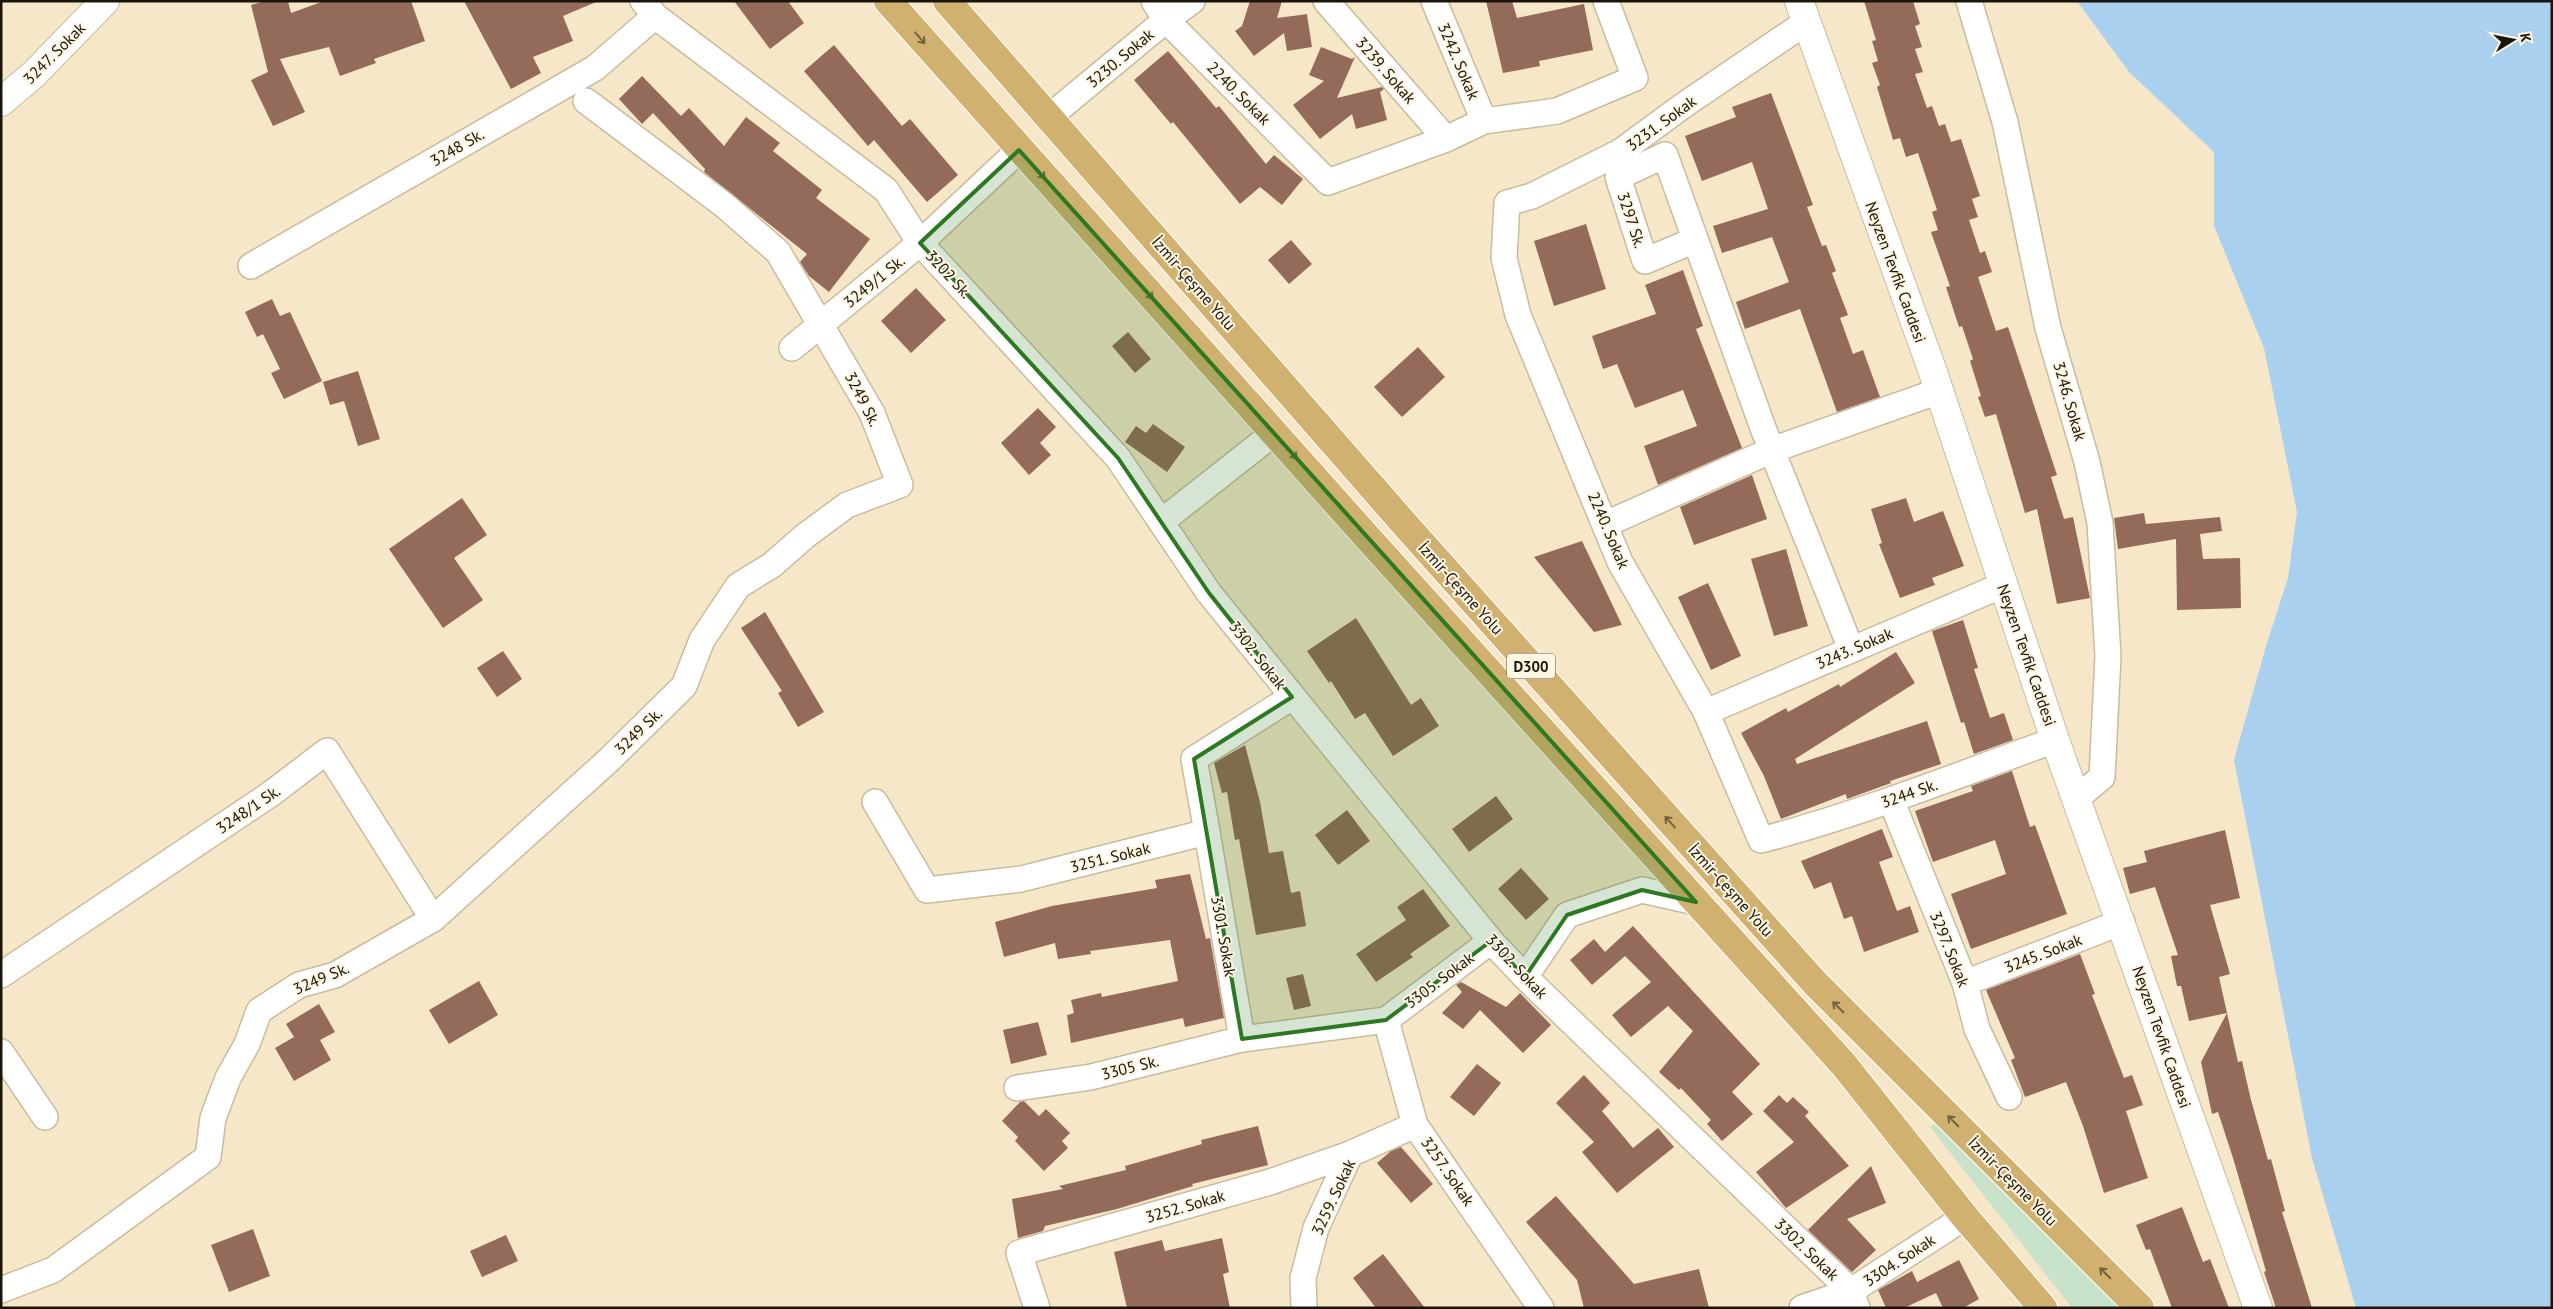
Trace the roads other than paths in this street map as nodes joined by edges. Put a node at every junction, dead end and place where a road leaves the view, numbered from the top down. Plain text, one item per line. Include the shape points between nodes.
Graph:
1 (105, 1) edge
2 (888, 1) edge
3 (948, 1) edge
4 (1192, 1) edge
5 (1326, 1) edge
6 (1434, 1) edge
7 (1606, 1) edge
8 (1969, 1) edge
9 (649, 9) edge
10 (1160, 11) edge
11 (1802, 12) edge
12 (586, 101) dead end
13 (1, 102) edge
14 (1049, 117) junction
15 (1484, 121) junction
16 (1446, 139) junction
17 (1019, 150) junction
18 (1507, 203) joint
19 (1695, 240) dead end
20 (920, 243) junction
21 (251, 266) dead end
22 (822, 324) junction
23 (792, 348) dead end
24 (1939, 391) junction
25 (1274, 433) junction
26 (1772, 450) junction
27 (1161, 522) junction
28 (1606, 524) junction
29 (2004, 586) junction
30 (1209, 593) joint
31 (1851, 649) junction
32 (1292, 697) junction
33 (1706, 712) junction
34 (2055, 740) junction
35 (2077, 798) junction
36 (1891, 800) junction
37 (874, 802) dead end
38 (1207, 832) junction
39 (1762, 840) joint
40 (1696, 902) junction
41 (433, 919) junction
42 (2122, 922) junction
43 (1491, 941) junction
44 (1, 975) edge
45 (1525, 977) junction
46 (1965, 983) junction
47 (1386, 1020) junction
48 (1242, 1039) junction
49 (1, 1052) edge
50 (1017, 1088) dead end
51 (2009, 1098) dead end
52 (45, 1117) dead end
53 (1416, 1125) junction
54 (1350, 1154) junction
55 (1965, 1216) junction
56 (1, 1290) edge
57 (1854, 1300) edge
58 (1037, 1308) edge
59 (1304, 1308) edge
60 (1541, 1308) edge
61 (1802, 1308) edge
62 (2043, 1308) edge
63 (2140, 1308) edge
64 (2258, 1308) edge

1 - 13 street, 3247. Sokak via 34,74
2 -> 17 highway, İzmir-Çeşme Yolu / D300
3 - 14 highway, İzmir-Çeşme Yolu / D300
4 - 10 street, 3230. Sokak
5 - 16 street, 3239. Sokak
6 - 15 street, 3242. Sokak
7 - 15 street via 1635,78 1557,111
8 - 35 street, 3246. Sokak via 2005,122 2048,328 2087,462 2100,523 2108,656 2102,777
9 - 20 street, 3202 Sk. via 886,190
9 - 21 street, 3248 Sk. via 594,68
10 - 14 street, 3230. Sokak
10 - 16 street, 2240. Sokak via 1328,182
11 - 18 street, 3231. Sokak via 1620,152 1532,196
11 - 24 street, Neyzen Tevfik Caddesi
12 - 22 street, 3249 Sk. via 724,205 778,252
63 -> 14 highway, İzmir-Çeşme Yolu / D300 via 1814,983 1408,528
15 - 16 street
17 - 20 street, 3249/1 Sk.
17 -> 25 highway, İzmir-Çeşme Yolu / D300
18 - 28 street, 2240. Sokak via 1504,258 1518,315
19 - 26 street
20 - 22 street, 3249/1 Sk.
20 - 27 street, 3202 Sk. via 1118,458
22 - 23 street, 3249/1 Sk.
22 - 41 street, 3249 Sk. via 872,413 900,485 847,505 772,565 738,586 702,640 684,686 610,760
24 - 26 street
24 - 29 street, Neyzen Tevfik Caddesi
25 - 27 street
25 -> 40 highway, İzmir-Çeşme Yolu / D300
26 - 28 street
26 - 31 street
27 - 30 street, 3202 Sk.
28 - 33 street, 2240. Sokak via 1620,562
29 - 31 street, 3243. Sokak
29 - 34 street, Neyzen Tevfik Caddesi
30 - 32 street, 3302. Sokak
31 - 33 street, 3243. Sokak
32 - 38 street via 1194,758
32 - 43 street, 3302. Sokak
33 - 39 street, 2240. Sokak
34 - 35 street, Neyzen Tevfik Caddesi
34 - 36 street, 3244 Sk.
35 - 42 street, Neyzen Tevfik Caddesi
36 - 39 street, 3244 Sk.
36 - 46 street, 3297. Sokak
37 - 38 street, 3251. Sokak via 927,890 1021,879
38 - 48 street, 3301. Sokak
40 - 45 street via 1642,890 1567,915
40 - 55 highway, İzmir-Çeşme Yolu / D300 via 1844,1065
41 - 44 street, 3248/1 Sk. via 327,751 272,794
41 - 56 street, 3249 Sk. via 335,975 299,985 259,1011 213,1118 208,1156 53,1270
42 - 46 street, 3245. Sokak
42 - 64 street, Neyzen Tevfik Caddesi
43 - 45 street, 3302. Sokak
43 - 47 street, 3305. Sokak
45 - 57 street, 3302. Sokak
46 - 51 street, 3297. Sokak via 1977,1029
47 - 48 street, 3305 Sk.
47 - 53 street, 3257. Sokak
48 - 50 street, 3305 Sk. via 1091,1077
49 - 52 street
53 - 54 street, 3259. Sokak
53 - 60 street, 3257. Sokak
54 - 58 street, 3252. Sokak via 1270,1182 1019,1253
54 - 59 street, 3259. Sokak via 1316,1228 1303,1278
55 - 57 street, 3304. Sokak
55 - 62 highway, İzmir-Çeşme Yolu / D300
57 - 61 street, 3304. Sokak

